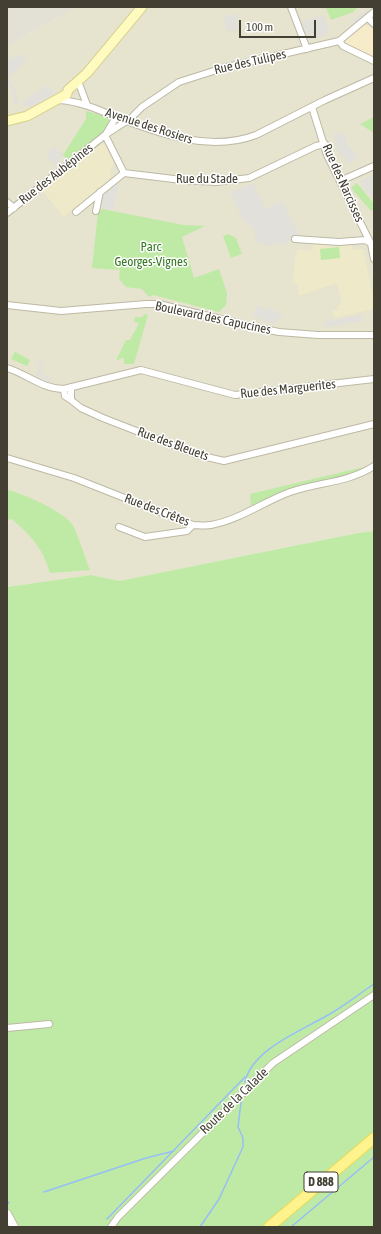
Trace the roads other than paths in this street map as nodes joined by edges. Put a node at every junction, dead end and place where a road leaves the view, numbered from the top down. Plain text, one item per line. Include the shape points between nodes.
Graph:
1 (142, 7) edge
2 (291, 7) edge
3 (374, 12) edge
4 (368, 18) junction
5 (374, 24) edge
6 (339, 41) junction
7 (307, 49) junction
8 (374, 62) edge
9 (374, 78) edge
10 (78, 81) junction
11 (68, 90) junction
12 (58, 100) junction
13 (71, 101) junction
14 (87, 105) junction
15 (312, 108) junction
16 (116, 116) junction
17 (7, 121) edge
18 (130, 121) junction
19 (105, 135) junction
20 (324, 144) junction
21 (374, 166) edge
22 (124, 173) junction
23 (340, 181) junction
24 (100, 192) junction
25 (7, 202) edge
26 (14, 208) junction
27 (96, 211) dead end
28 (76, 212) dead end
29 (7, 213) edge
30 (295, 239) dead end
31 (372, 243) edge
32 (374, 259) edge
33 (7, 305) edge
34 (373, 334) edge
35 (7, 368) edge
36 (374, 379) edge
37 (71, 387) junction
38 (64, 389) junction
39 (71, 400) junction
40 (374, 424) edge
41 (7, 458) edge
42 (374, 466) edge
43 (193, 525) junction
44 (119, 528) dead end
45 (374, 995) edge
46 (49, 1024) dead end
47 (7, 1028) edge
48 (374, 1138) edge
49 (7, 1214) edge
50 (14, 1227) edge
51 (111, 1227) edge
52 (269, 1227) edge

1 - 10 main road
2 - 7 street
3 - 4 street, Rue des Tulipes
4 - 5 street
4 - 6 street, Rue des Tulipes
6 - 7 street, Rue des Tulipes
6 - 8 street via 343,46
7 - 18 street, Rue des Tulipes via 223,68 179,82 142,107
9 - 15 street, Avenue des Rosiers
10 - 11 main road
10 - 14 street
11 - 12 main road via 67,94
11 - 13 street
12 - 13 street, Avenue des Rosiers
12 - 17 main road via 28,116
13 - 14 street, Avenue des Rosiers
14 - 16 street, Avenue des Rosiers
15 - 18 street, Avenue des Rosiers via 256,135 224,142 194,142
15 - 20 street, Rue des Narcisses
16 - 18 street, Avenue des Rosiers
16 - 19 street, Rue des Aubépines
18 - 19 street, Rue des Aubépines
19 - 22 street
19 - 26 street, Rue des Aubépines
20 - 22 street, Rue du Stade via 249,178 216,182
20 - 23 street, Rue des Narcisses
21 - 23 street
22 - 24 street
23 - 31 street, Rue des Narcisses
24 - 27 street
24 - 28 street
25 - 26 street
26 - 29 street, Rue des Aubépines
30 - 31 street via 339,242 366,240
31 - 32 street, Rue des Narcisses
33 - 34 street, Boulevard des Capucines via 61,311 160,304 279,332 318,335
35 - 38 street via 44,386
36 - 37 street, Rue des Marguerites via 235,395 141,370
37 - 38 street, Rue des Marguerites
37 - 39 street
38 - 39 street, Rue des Bleuets via 65,396
39 - 40 street, Rue des Bleuets via 102,418 198,455 224,461
41 - 43 street, Rue des Crêtes via 74,478
42 - 43 street, Rue des Crêtes via 342,481 291,492 243,514 210,525
43 - 44 street via 187,531 145,537
45 - 51 street, Route de la Calade via 273,1062
46 - 47 street
48 - 52 main road, D 888
49 - 50 street

